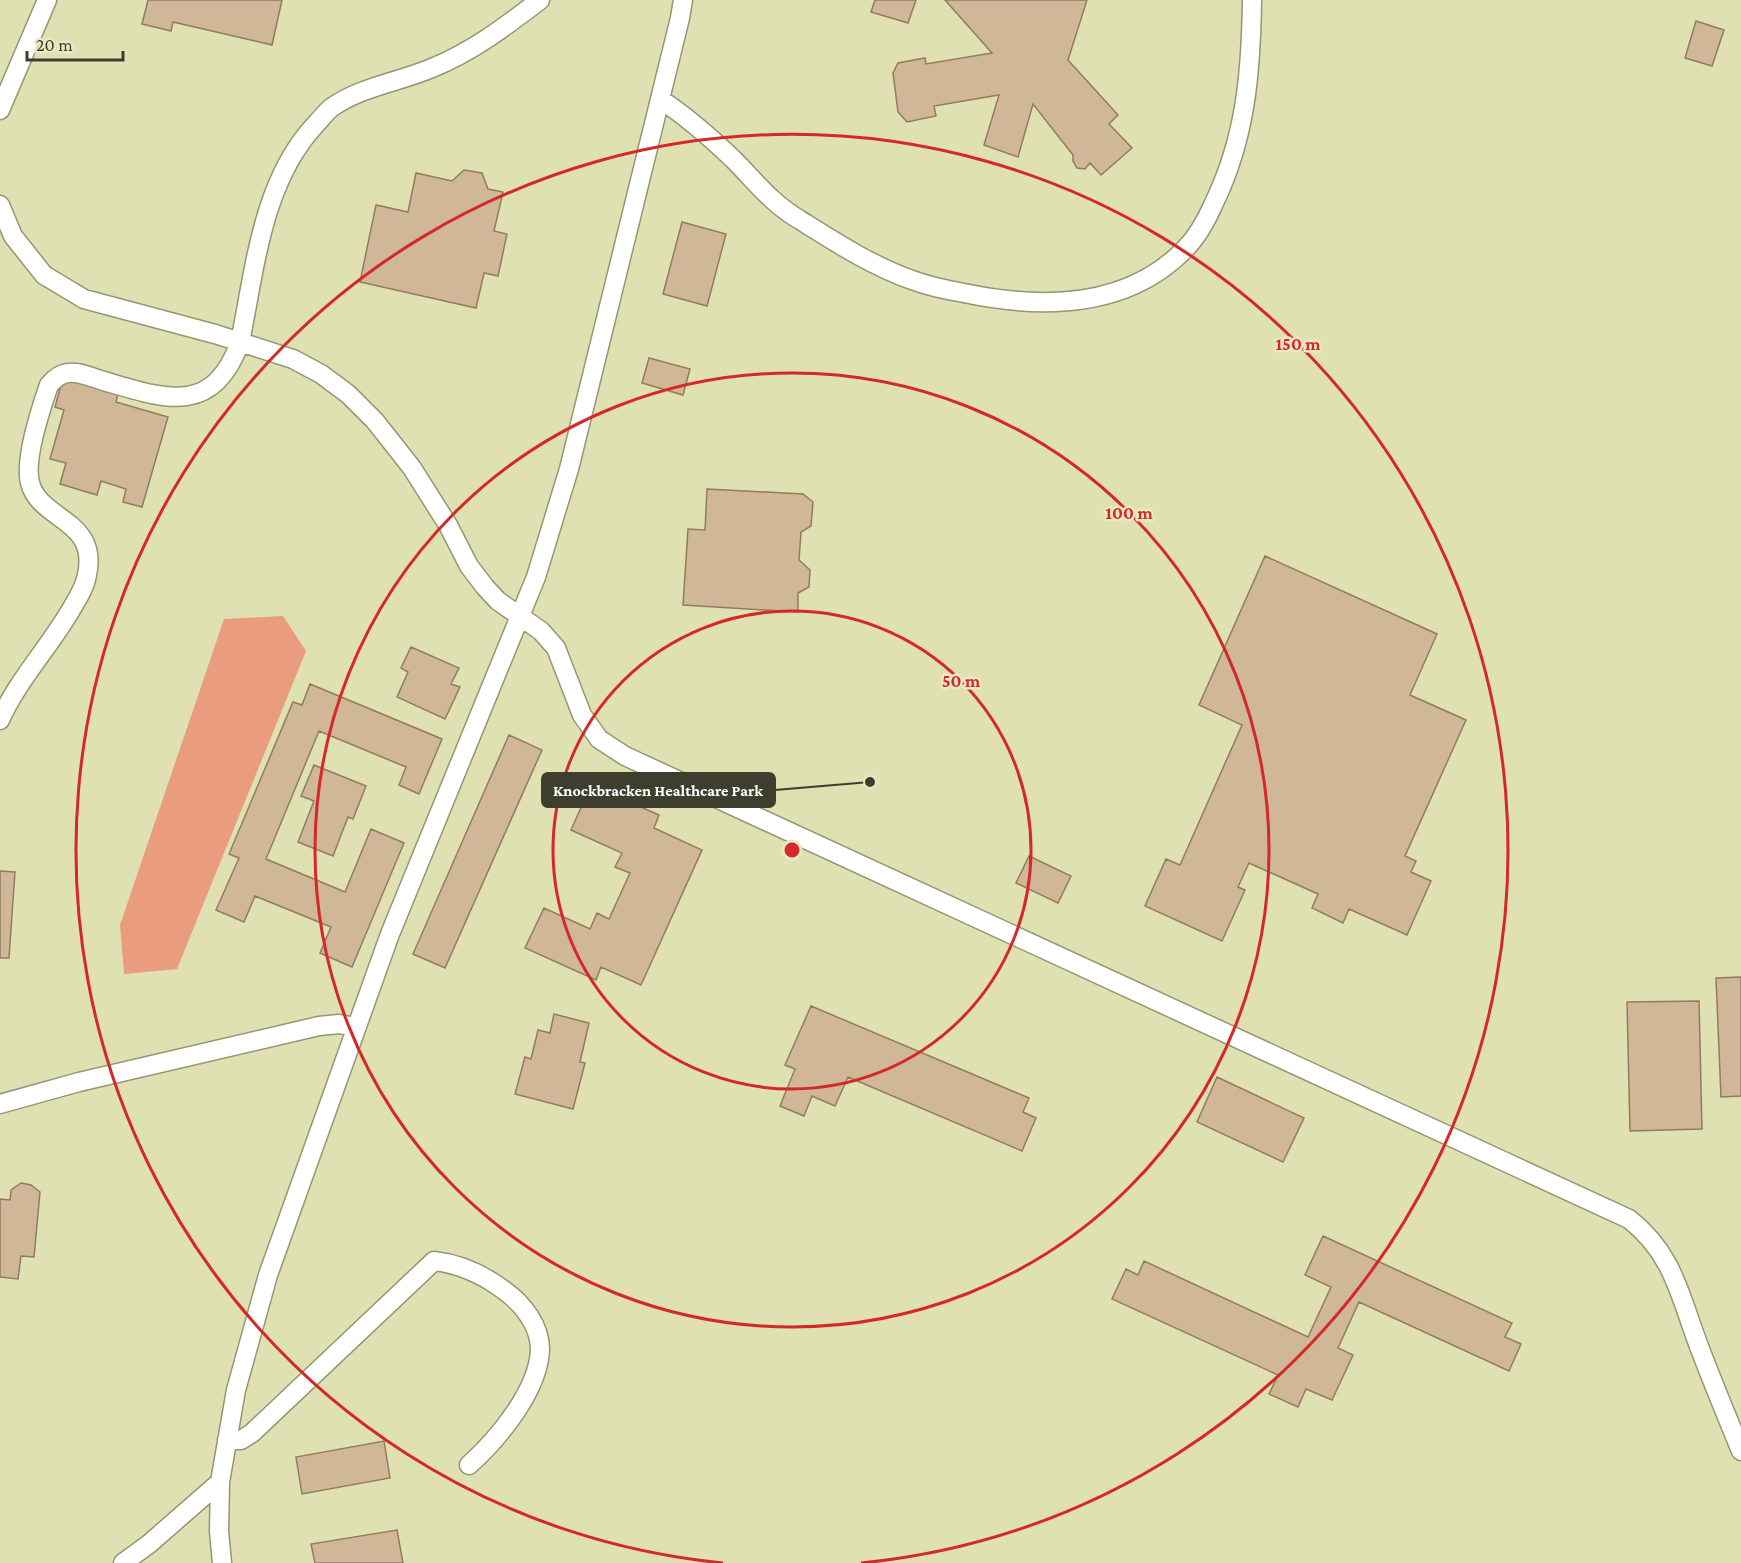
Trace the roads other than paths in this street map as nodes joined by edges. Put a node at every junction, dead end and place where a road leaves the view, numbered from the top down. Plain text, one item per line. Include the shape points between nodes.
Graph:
1 (47, 0) edge
2 (540, 0) edge
3 (683, 0) edge
4 (1252, 0) edge
5 (4, 94) edge
6 (660, 99) junction
7 (0, 110) edge
8 (0, 205) edge
9 (240, 342) junction
10 (521, 617) junction
11 (0, 720) edge
12 (356, 1027) junction
13 (0, 1104) edge
14 (226, 1440) junction
15 (1741, 1451) edge
16 (470, 1465) dead end
17 (220, 1482) junction
18 (123, 1563) edge
19 (222, 1563) edge

1 - 5 lane
2 - 9 lane via 461,55 330,108 307,134 288,162 272,197
3 - 6 lane
4 - 6 lane via 1246,103 1226,177 1206,221 1186,248 1164,267 1138,283 1086,299 1025,303 987,298 912,281 876,265 767,197 699,127
5 - 7 lane
6 - 10 lane via 569,469
8 - 9 lane via 13,237 44,275 62,287 84,299
9 - 10 lane via 293,359 348,394 412,468 485,588
9 - 11 lane via 217,381 206,391 187,397 152,395 68,373 49,385 28,463 30,483 37,496 77,530 85,543 87,574 65,621
10 - 12 lane via 390,934
10 - 15 lane via 556,648 582,714 599,739 625,756 1629,1219 1645,1231 1672,1271
12 - 13 lane via 319,1026
12 - 14 lane via 268,1275
14 - 16 lane via 241,1440 252,1433 434,1261 473,1271 512,1296 527,1312 540,1347 528,1388 507,1426
14 - 17 lane
17 - 18 lane
17 - 19 lane

